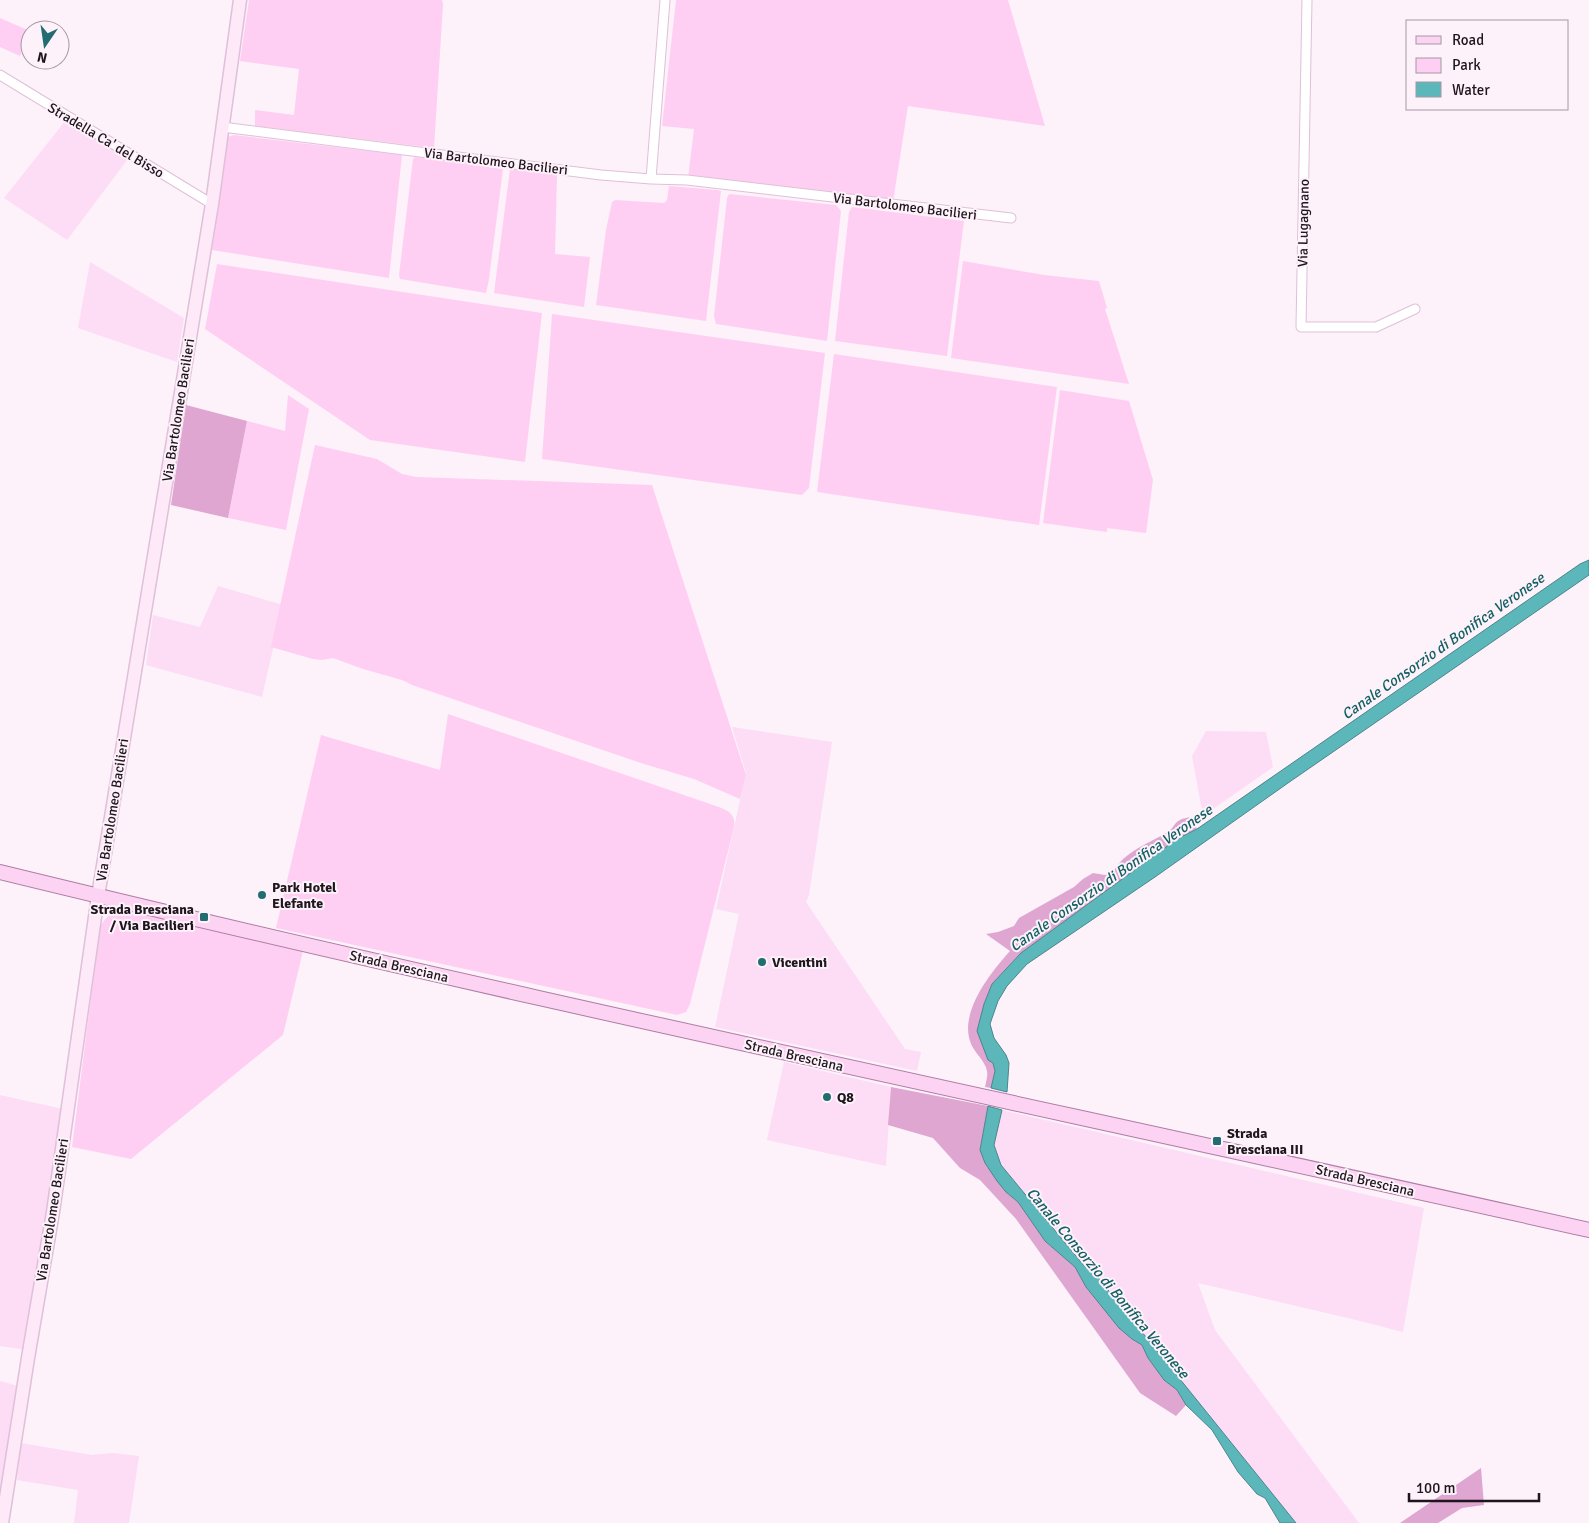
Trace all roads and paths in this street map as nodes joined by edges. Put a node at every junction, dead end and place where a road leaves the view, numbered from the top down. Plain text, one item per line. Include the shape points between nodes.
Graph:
1 (240, 0) edge
2 (665, 0) edge
3 (1307, 0) edge
4 (0, 75) edge
5 (222, 127) junction
6 (651, 179) junction
7 (212, 204) junction
8 (1011, 218) dead end
9 (1415, 308) dead end
10 (0, 872) edge
11 (98, 896) junction
12 (1589, 1230) edge
13 (2, 1523) edge

1 - 5 street, Via Bartolomeo Bacilieri
2 - 6 street
3 - 9 street, Via Lugagnano via 1301,327 1376,327
4 - 7 street, Stradella Ca' del Bisso
5 - 6 street, Via Bartolomeo Bacilieri
5 - 7 street, Via Bartolomeo Bacilieri
6 - 8 street, Via Bartolomeo Bacilieri via 687,180
7 - 11 street, Via Bartolomeo Bacilieri
10 - 11 main road, Strada Bresciana
11 - 12 main road, Strada Bresciana
11 - 13 street, Via Bartolomeo Bacilieri via 53,1212

